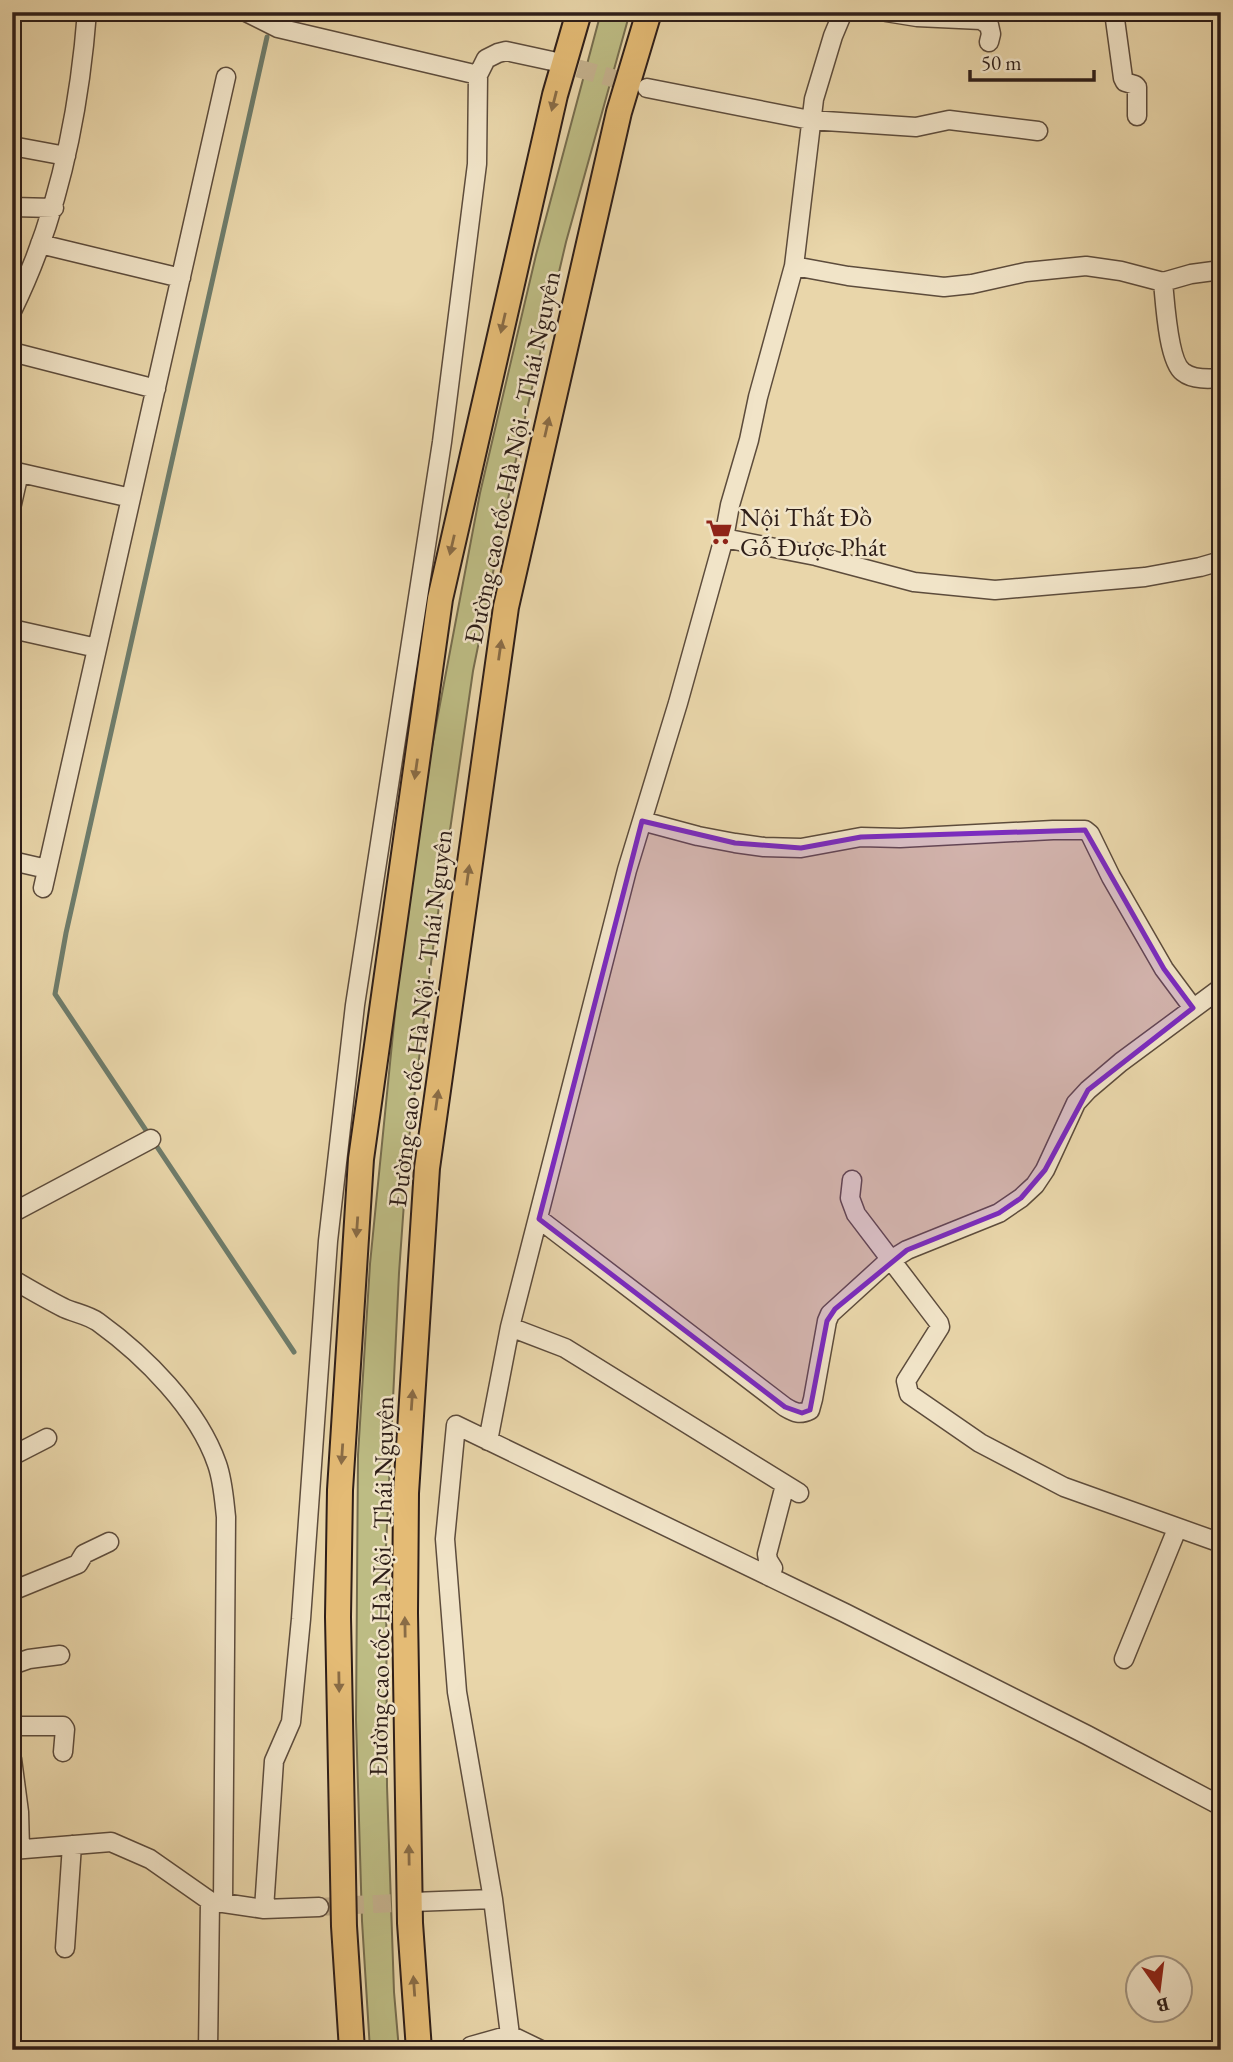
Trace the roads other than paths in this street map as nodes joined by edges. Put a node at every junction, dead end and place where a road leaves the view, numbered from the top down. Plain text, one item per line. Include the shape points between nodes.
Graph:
1 (87, 12) edge
2 (246, 12) edge
3 (579, 12) edge
4 (649, 12) edge
5 (843, 12) edge
6 (886, 12) edge
7 (1114, 12) edge
8 (989, 43) dead end
9 (552, 61) tunnel mouth
10 (478, 75) junction
11 (226, 77) dead end
12 (647, 88) tunnel mouth
13 (1138, 116) dead end
14 (810, 120) junction
15 (1038, 131) dead end
16 (12, 146) edge
17 (66, 156) junction
18 (12, 207) edge
19 (54, 208) junction
20 (40, 244) junction
21 (793, 266) junction
22 (1221, 270) edge
23 (181, 278) junction
24 (1163, 282) junction
25 (12, 312) edge
26 (12, 352) edge
27 (1221, 378) edge
28 (156, 388) junction
29 (16, 472) edge
30 (131, 498) junction
31 (12, 504) edge
32 (724, 538) junction
33 (1221, 561) edge
34 (12, 629) edge
35 (97, 648) junction
36 (642, 821) junction
37 (12, 861) edge
38 (47, 869) junction
39 (43, 888) dead end
40 (1221, 988) edge
41 (1193, 1008) junction
42 (151, 1139) dead end
43 (852, 1180) dead end
44 (12, 1213) edge
45 (539, 1219) junction
46 (891, 1261) junction
47 (12, 1279) edge
48 (510, 1326) junction
49 (47, 1437) dead end
50 (488, 1441) junction
51 (12, 1456) edge
52 (1177, 1529) junction
53 (109, 1542) dead end
54 (1221, 1544) edge
55 (770, 1577) junction
56 (12, 1591) edge
57 (60, 1655) dead end
58 (1124, 1660) dead end
59 (12, 1665) edge
60 (12, 1726) edge
61 (63, 1752) dead end
62 (12, 1761) edge
63 (1221, 1806) edge
64 (72, 1845) junction
65 (16, 1849) edge
66 (493, 1899) junction
67 (217, 1902) junction
68 (413, 1902) tunnel mouth
69 (319, 1907) tunnel mouth
70 (264, 1909) junction
71 (65, 1948) dead end
72 (510, 2035) junction
73 (208, 2050) edge
74 (352, 2050) edge
75 (419, 2050) edge
76 (470, 2050) edge
77 (541, 2050) edge

1 - 17 street
2 - 10 street via 278,27
3 -> 74 highway, Đường cao tốc Hà Nội - Thái Nguyên via 555,95 440,599 361,1159 339,1553 344,1926
75 -> 4 highway, Đường cao tốc Hà Nội - Thái Nguyên via 410,1923 406,1493 427,1168 506,607 619,112
5 - 14 street
6 - 8 street via 981,20 989,25
7 - 13 street via 1123,78 1136,87
9 - 10 street via 506,51 486,59
10 - 70 street via 477,164 442,442 355,1005 328,1241 291,1722 274,1761
11 - 23 street
12 - 14 street
14 - 15 street via 916,127 949,120
14 - 21 street
16 - 17 street
17 - 19 street
18 - 19 street
19 - 20 street
20 - 23 street
20 - 25 street
21 - 24 street via 944,287 1086,266
21 - 32 street
22 - 24 street
23 - 28 street
24 - 27 street via 1177,365 1184,374
26 - 28 street
28 - 30 street
29 - 30 street
29 - 31 street
30 - 35 street
32 - 33 street via 914,582 995,590 1145,577
32 - 36 street
34 - 35 street
35 - 38 street
36 - 41 street via 735,843 801,848 861,837 1085,830 1164,969
36 - 45 street
37 - 38 street
38 - 39 street
40 - 41 street
41 - 46 street via 1076,1103 1045,1170 1021,1198 999,1213 933,1238
42 - 44 street
43 - 46 street via 853,1208
45 - 46 street via 795,1413 810,1409 830,1314
45 - 48 street
46 - 52 street via 940,1327 906,1381 909,1394 980,1443 1064,1486
47 - 67 street via 65,1309 96,1320 155,1369 195,1422 217,1464 226,1517
48 - 50 street
48 - 55 street via 565,1348 792,1489 767,1554 773,1569
49 - 51 street
50 - 55 street
50 - 66 street via 456,1425 445,1539 457,1692
52 - 54 street
52 - 58 street
53 - 56 street via 84,1554 78,1564
55 - 63 street
57 - 59 street
60 - 61 street via 63,1726
62 - 65 street via 19,1812
64 - 65 street
64 - 67 street via 111,1842 150,1859
64 - 71 street
66 - 68 street
66 - 72 street
67 - 70 street
67 - 73 street
69 - 70 street
72 - 76 street
72 - 77 street

